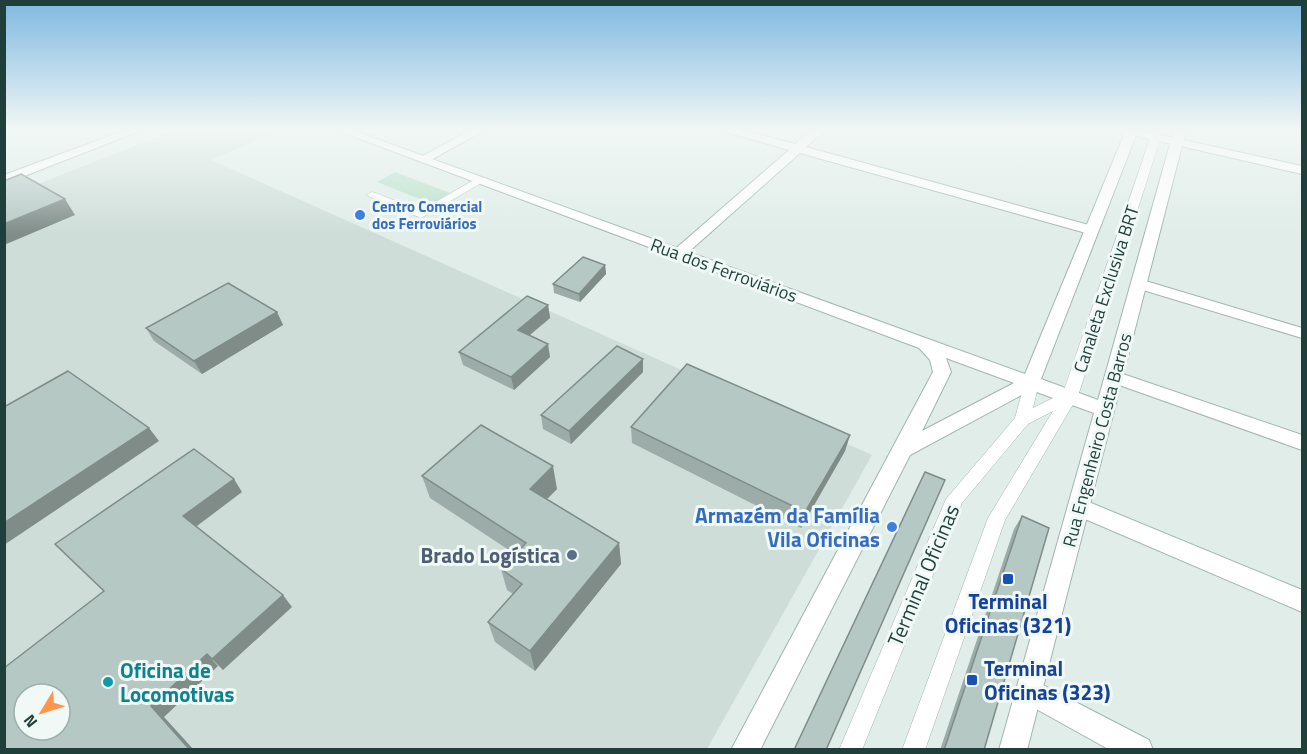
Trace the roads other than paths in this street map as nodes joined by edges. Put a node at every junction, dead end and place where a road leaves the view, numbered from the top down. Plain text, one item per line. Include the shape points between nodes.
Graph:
1 (43, 165) edge
2 (440, 165) edge
3 (779, 165) edge
4 (860, 165) edge
5 (1116, 165) edge
6 (1146, 165) edge
7 (1171, 165) edge
8 (1285, 165) edge
9 (1302, 170) edge
10 (4, 180) edge
11 (480, 180) junction
12 (372, 195) dead end
13 (1092, 230) junction
14 (679, 253) junction
15 (1139, 284) junction
16 (1302, 333) edge
17 (924, 343) junction
18 (1114, 377) junction
19 (1031, 382) junction
20 (1070, 396) junction
21 (1106, 410) junction
22 (1022, 420) junction
23 (1302, 443) edge
24 (903, 450) junction
25 (1079, 507) junction
26 (1302, 601) edge
27 (1029, 691) junction
28 (745, 750) edge
29 (850, 750) edge
30 (913, 750) edge
31 (1013, 750) edge
32 (1139, 750) edge

1 - 10 street
2 - 11 street, Rua dos Ferroviários
3 - 14 street
4 - 13 street
5 - 13 street
6 - 20 lane, Canaleta Exclusiva BRT
7 - 15 street, Rua Engenheiro Costa Barros
8 - 9 street
11 - 12 lane via 421,215
11 - 14 street, Rua dos Ferroviários
13 - 19 street
14 - 17 street, Rua dos Ferroviários
15 - 16 street
15 - 18 street, Rua Engenheiro Costa Barros
17 - 19 street, Rua dos Ferroviários
17 - 24 street via 937,355 942,372
18 - 21 street, Rua Engenheiro Costa Barros
18 - 23 street
19 - 20 street, Rua dos Ferroviários
19 - 22 lane, Terminal Oficinas
19 - 24 street
20 - 21 street, Rua dos Ferroviários
20 - 22 lane, Canaleta Exclusiva BRT
20 - 30 lane via 997,518
21 - 25 street, Rua Engenheiro Costa Barros
22 - 29 lane, Terminal Oficinas via 955,500
24 - 28 street
25 - 26 street
25 - 27 street, Rua Engenheiro Costa Barros
27 - 31 street, Rua Engenheiro Costa Barros
27 - 32 street

